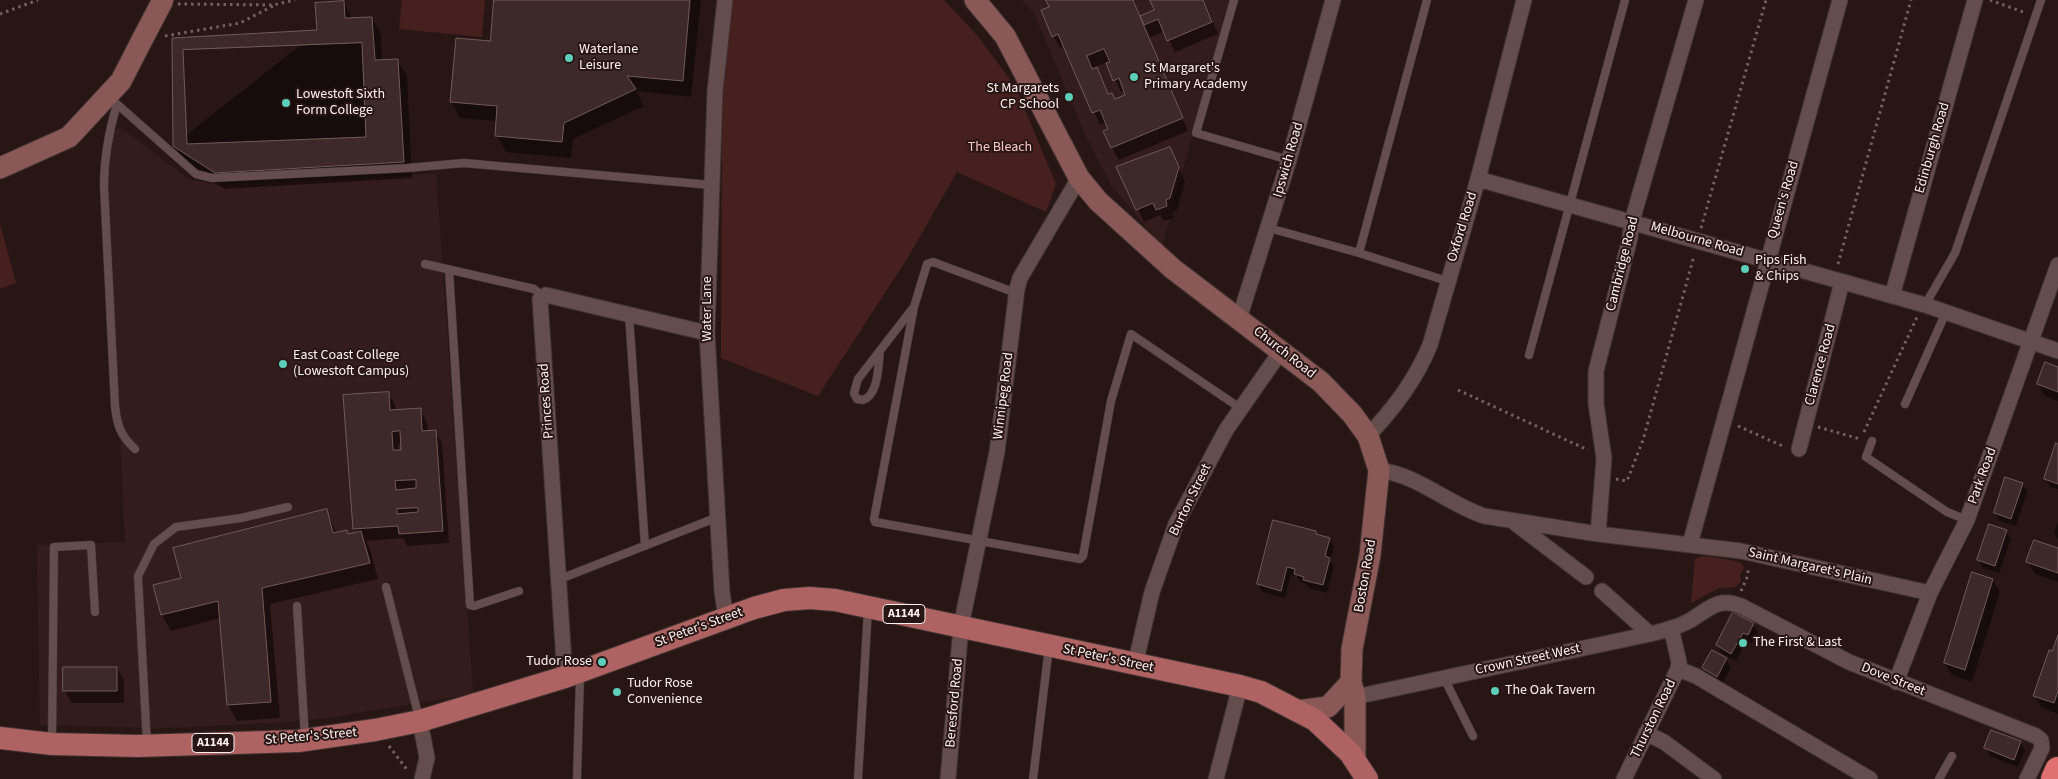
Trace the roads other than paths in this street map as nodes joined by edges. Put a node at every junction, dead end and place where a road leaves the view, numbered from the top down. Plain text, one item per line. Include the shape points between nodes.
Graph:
1 (725, 0) edge
2 (974, 0) edge
3 (1234, 0) edge
4 (1333, 0) edge
5 (1428, 0) edge
6 (1524, 0) edge
7 (1624, 0) edge
8 (1696, 0) edge
9 (1840, 0) edge
10 (1974, 0) edge
11 (2041, 0) edge
12 (169, 2) edge
13 (113, 100) junction
14 (1289, 160) junction
15 (0, 168) edge
16 (1079, 178) junction
17 (1478, 179) junction
18 (711, 185) junction
19 (1568, 204) junction
20 (1632, 221) junction
21 (1269, 228) junction
22 (1359, 253) junction
23 (1768, 260) junction
24 (425, 264) dead end
25 (2058, 265) edge
26 (449, 270) junction
27 (1838, 280) junction
28 (1447, 281) junction
29 (1016, 293) junction
30 (542, 296) junction
31 (1892, 296) junction
32 (1924, 305) junction
33 (914, 307) junction
34 (1946, 312) junction
35 (629, 315) junction
36 (1239, 319) junction
37 (707, 334) junction
38 (2031, 341) junction
39 (880, 351) junction
40 (1281, 351) junction
41 (2058, 351) edge
42 (1529, 355) dead end
43 (1904, 404) dead end
44 (1240, 408) junction
45 (1368, 436) junction
46 (1872, 441) dead end
47 (1799, 448) road end
48 (135, 449) dead end
49 (1379, 470) junction
50 (288, 507) dead end
51 (718, 517) junction
52 (1967, 520) junction
53 (1514, 522) junction
54 (1598, 534) junction
55 (978, 541) junction
56 (1690, 544) junction
57 (645, 546) junction
58 (1586, 578) dead end
59 (560, 579) junction
60 (386, 587) dead end
61 (519, 591) dead end
62 (1602, 591) dead end
63 (1930, 594) junction
64 (297, 606) dead end
65 (868, 607) junction
66 (1709, 608) joint
67 (95, 612) dead end
68 (726, 618) junction
69 (961, 626) junction
70 (1671, 628) junction
71 (1650, 634) junction
72 (1049, 647) junction
73 (1134, 665) junction
74 (1678, 669) junction
75 (572, 674) junction
76 (1444, 678) junction
77 (1896, 682) junction
78 (1240, 686) junction
79 (1350, 690) junction
80 (1297, 711) junction
81 (420, 721) junction
82 (1, 733) edge
83 (1646, 733) junction
84 (1473, 736) dead end
85 (305, 740) junction
86 (52, 744) junction
87 (147, 746) junction
88 (1952, 756) dead end
89 (1355, 759) junction
90 (2058, 770) edge
91 (423, 778) edge
92 (577, 779) edge
93 (858, 779) edge
94 (948, 779) edge
95 (1033, 779) edge
96 (1216, 779) edge
97 (1367, 779) edge
98 (1624, 779) edge
99 (1714, 779) edge
100 (1870, 779) edge
101 (1939, 779) edge
102 (2027, 779) edge
103 (2054, 779) edge

1 - 18 street, Water Lane via 715,91
2 - 16 main road, Church Road via 1005,36
3 - 14 lane via 1196,133
4 - 14 street, Ipswich Road
5 - 22 lane
6 - 17 street, Oxford Road
7 - 19 lane
8 - 20 street, Cambridge Road
9 - 23 street, Queen's Road
10 - 31 street, Edinburgh Road
11 - 32 lane via 1955,252
12 - 13 main road, bridge via 142,40
13 - 15 main road via 69,137
13 - 18 lane via 196,174 212,178 464,163
13 - 48 lane via 104,161 117,425 123,438
14 - 21 street, Ipswich Road
16 - 29 street, Winnipeg Road via 1020,278
16 - 36 main road, Church Road via 1125,228
17 - 19 street, Melbourne Road
17 - 28 street, Oxford Road
18 - 37 street, Water Lane
19 - 20 street, Melbourne Road
19 - 42 lane
20 - 23 street, Melbourne Road
20 - 54 street, Cambridge Road via 1596,370 1596,404 1604,458
21 - 22 lane
21 - 36 street, Ipswich Road
22 - 28 lane
23 - 27 street, Melbourne Road
23 - 56 street, Queen's Road
24 - 26 lane
25 - 38 street, Park Road
26 - 30 lane via 534,288
26 - 61 lane via 470,605
27 - 31 street, Melbourne Road
27 - 47 street, Clarence Road
28 - 45 street, Oxford Road via 1430,345 1419,371 1394,408
29 - 33 lane via 929,262
29 - 55 street, Winnipeg Road via 997,452
30 - 35 street
30 - 59 street, Princes Road
31 - 32 street, Melbourne Road
32 - 34 street, Melbourne Road
33 - 39 lane
33 - 55 lane via 874,519 875,522
34 - 38 street, Melbourne Road
34 - 43 lane
35 - 37 street
35 - 57 lane
36 - 40 main road, Church Road
37 - 51 street, Water Lane
38 - 41 street, Melbourne Road
38 - 52 street, Park Road
39 - 39 lane via 854,385 857,398 863,400 872,394
40 - 44 street, Burton Street
40 - 45 main road, Church Road via 1322,382
44 - 55 lane via 1131,334 1111,401 1084,556 1080,559
44 - 73 street, Burton Street via 1176,524 1152,592
45 - 49 main road, Church Road
46 - 52 lane via 1866,457 1947,512
49 - 53 street via 1408,477 1466,510
49 - 79 main road, Boston Road via 1370,556 1352,649
50 - 87 lane via 241,518 176,527 154,544 143,562 138,576
51 - 57 lane
51 - 68 street, Water Lane
52 - 63 street, Park Road
53 - 54 street
53 - 58 street
54 - 56 street
55 - 69 street, Winnipeg Road
56 - 63 street, Saint Margaret's Plain via 1750,553
57 - 59 lane
59 - 75 street, Princes Road
60 - 81 lane
62 - 71 street
63 - 77 street, Park Road
64 - 85 lane
65 - 68 main road, St Peter's Street / A1144 via 818,599 784,600
65 - 69 main road, St Peter's Street / A1144
65 - 93 lane
66 - 70 street, Crown Street West
66 - 77 street, Dove Street via 1718,602 1736,604 1849,662
67 - 86 lane via 91,546 54,547
68 - 75 main road, St Peter's Street / A1144
69 - 72 main road, St Peter's Street / A1144
69 - 94 street, Beresford Road
70 - 71 street, Crown Street West
70 - 74 street, Thurston Road
71 - 76 street, Crown Street West
72 - 73 main road, St Peter's Street / A1144
72 - 95 lane
73 - 78 main road, St Peter's Street / A1144
74 - 83 street, Thurston Road
74 - 100 street via 1696,676
75 - 81 main road, St Peter's Street / A1144
75 - 92 lane
76 - 79 street, Crown Street West
76 - 84 lane
77 - 102 street, Dove Street via 2036,736 2041,740 2042,748
78 - 80 main road, St Peter's Street / A1144 via 1261,692
78 - 96 street
79 - 80 main road via 1328,707
79 - 89 main road, Boston Road
80 - 89 main road, St Peter's Street / A1144 via 1315,720
81 - 85 main road, St Peter's Street / A1144
81 - 91 street via 427,758
82 - 86 main road, St Peter's Street / A1144
83 - 98 street, Thurston Road
83 - 99 street via 1664,742
85 - 87 main road, St Peter's Street / A1144
86 - 87 main road, St Peter's Street / A1144
88 - 101 lane
89 - 97 main road, St Peter's Street / A1144
90 - 103 highway

